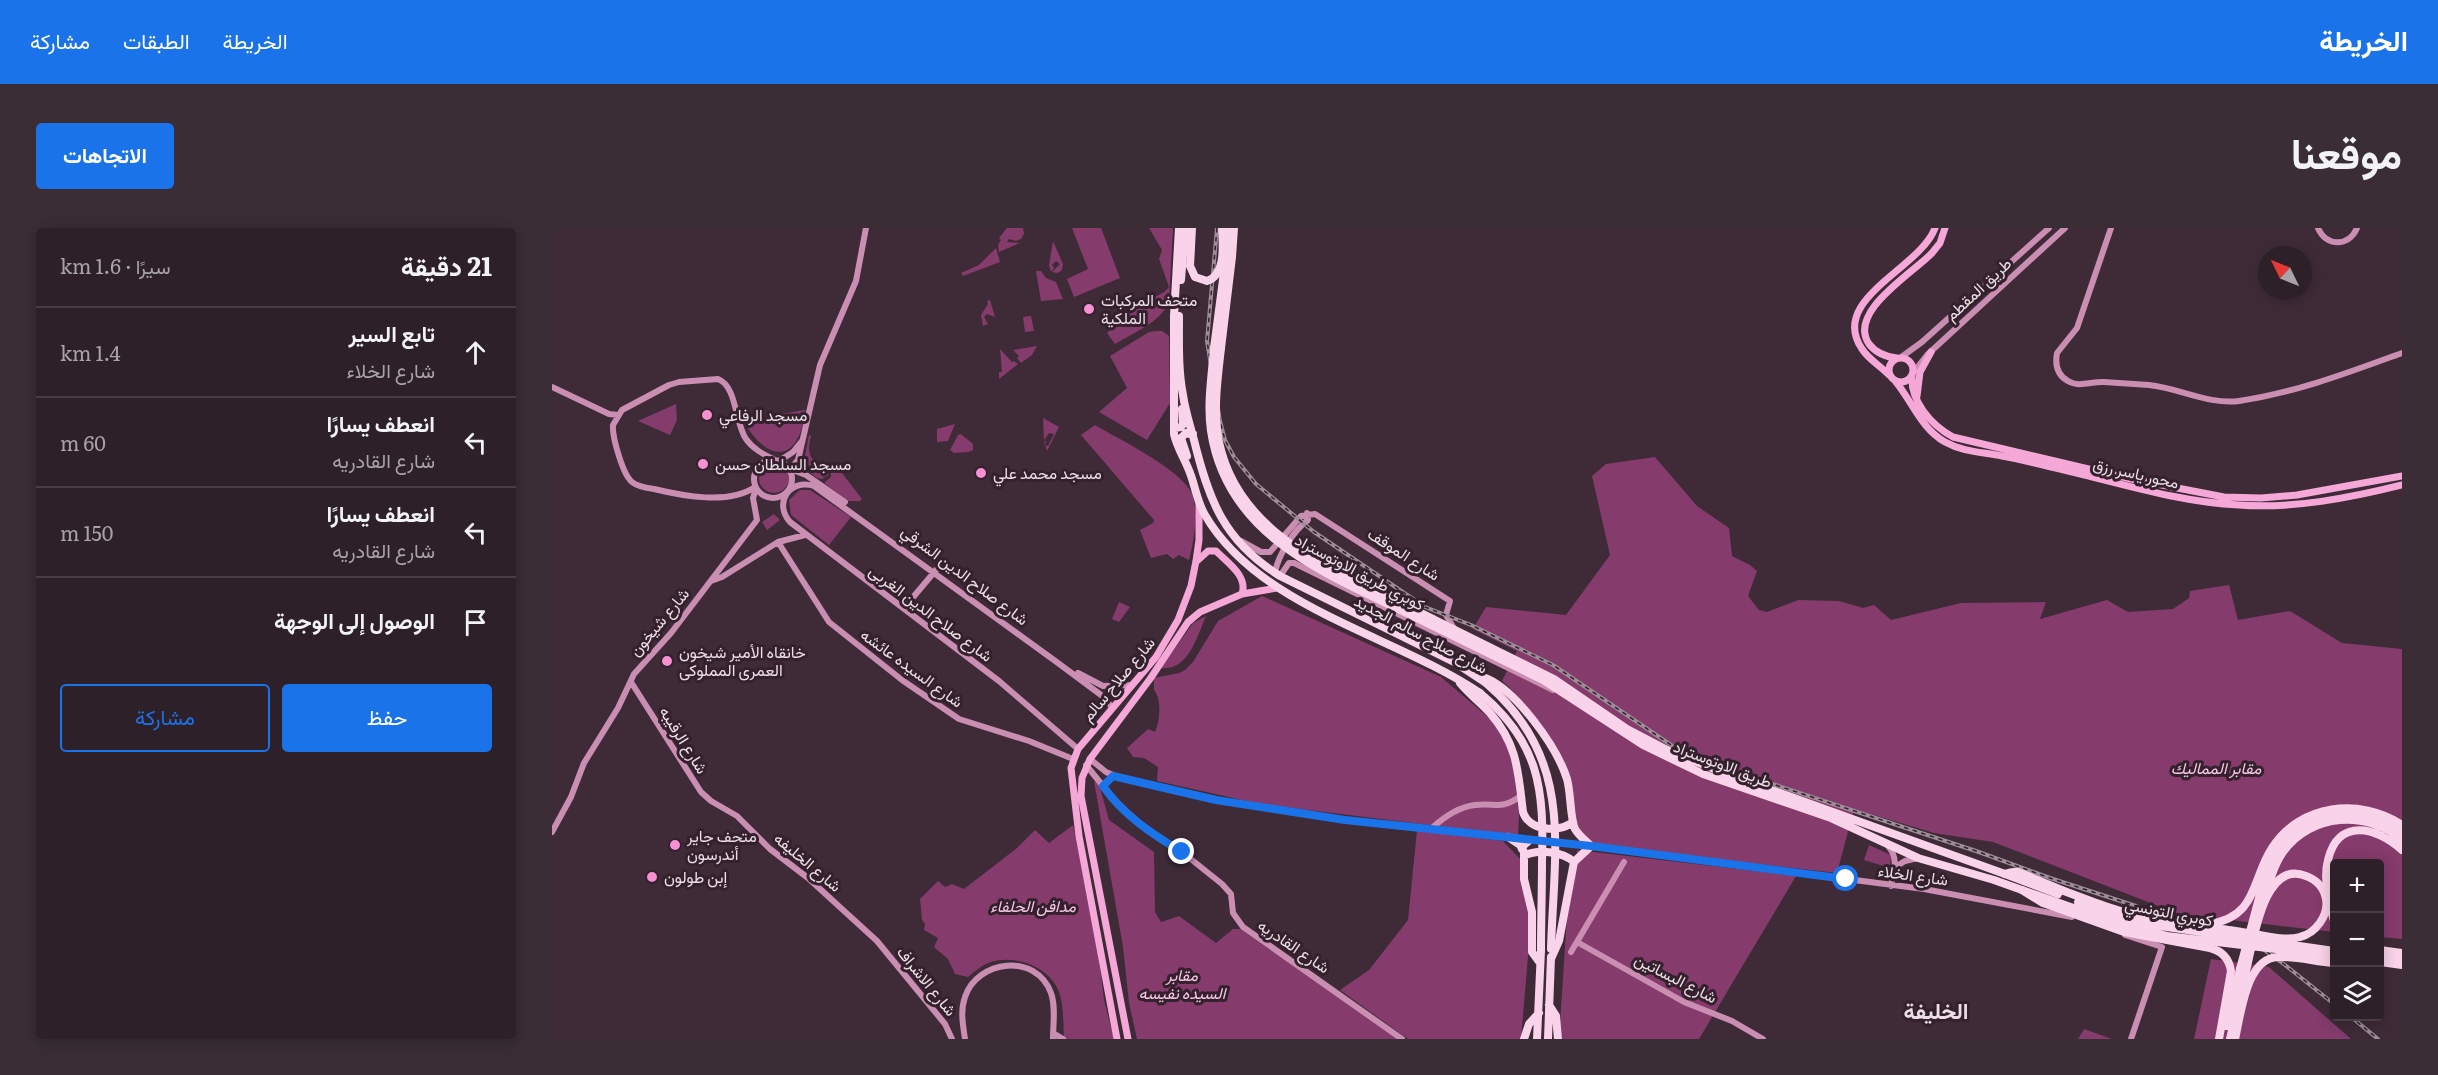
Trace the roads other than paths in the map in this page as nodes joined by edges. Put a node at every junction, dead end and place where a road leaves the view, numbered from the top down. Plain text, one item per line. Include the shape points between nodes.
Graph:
1 (866, 228) edge
2 (1179, 228) edge
3 (1185, 228) edge
4 (1192, 228) edge
5 (1222, 228) edge
6 (1227, 228) edge
7 (1233, 228) edge
8 (1935, 228) edge
9 (1945, 228) edge
10 (2049, 228) edge
11 (2065, 228) edge
12 (2111, 228) edge
13 (2318, 228) edge
14 (2356, 228) edge
15 (1218, 348) junction
16 (1931, 352) junction
17 (2402, 353) edge
18 (1898, 358) junction
19 (1912, 374) junction
20 (1889, 375) junction
21 (1896, 382) junction
22 (552, 389) edge
23 (1183, 396) junction
24 (1917, 399) junction
25 (618, 415) junction
26 (613, 425) junction
27 (1174, 428) junction
28 (1192, 434) junction
29 (801, 442) junction
30 (776, 460) junction
31 (1189, 468) junction
32 (790, 469) junction
33 (2402, 476) edge
34 (2402, 485) edge
35 (756, 488) junction
36 (787, 493) junction
37 (741, 494) junction
38 (753, 502) junction
39 (1198, 502) junction
40 (1308, 517) junction
41 (1287, 532) junction
42 (805, 535) junction
43 (1234, 536) junction
44 (1294, 537) junction
45 (778, 542) junction
46 (1196, 561) junction
47 (934, 571) junction
48 (1278, 574) junction
49 (711, 581) junction
50 (1277, 588) junction
51 (1242, 594) junction
52 (903, 608) junction
53 (1432, 622) junction
54 (1455, 630) junction
55 (1476, 675) junction
56 (1458, 679) junction
57 (631, 682) junction
58 (1131, 685) junction
59 (1572, 697) junction
60 (1112, 707) junction
61 (1078, 749) junction
62 (1073, 759) junction
63 (1088, 762) junction
64 (1113, 776) junction
65 (1103, 786) junction
66 (1521, 796) junction
67 (720, 806) joint
68 (1573, 822) junction
69 (2402, 825) edge
70 (1432, 828) junction
71 (552, 832) edge
72 (2402, 833) edge
73 (1508, 837) junction
74 (1530, 840) junction
75 (2402, 840) edge
76 (1912, 841) junction
77 (1887, 845) junction
78 (1591, 846) junction
79 (1930, 847) junction
80 (2402, 850) edge
81 (1523, 853) junction
82 (1906, 853) junction
83 (1921, 859) junction
84 (1624, 861) dead end
85 (1574, 862) junction
86 (1895, 867) junction
87 (2005, 874) junction
88 (1891, 886) junction
89 (2022, 890) junction
90 (2266, 895) junction
91 (2333, 913) edge
92 (2195, 925) junction
93 (877, 941) joint
94 (1577, 942) junction
95 (2330, 950) edge
96 (2384, 951) edge
97 (1570, 952) dead end
98 (2402, 953) edge
99 (2330, 956) edge
100 (2384, 957) edge
101 (1551, 959) junction
102 (2402, 959) edge
103 (1540, 963) junction
104 (2330, 963) edge
105 (2384, 963) edge
106 (2402, 965) edge
107 (2243, 970) junction
108 (1549, 1005) junction
109 (1539, 1013) junction
110 (1053, 1036) edge
111 (1537, 1036) edge
112 (1548, 1036) edge
113 (952, 1039) edge
114 (965, 1039) edge
115 (1063, 1039) edge
116 (1117, 1039) edge
117 (1128, 1039) edge
118 (1402, 1039) edge
119 (1524, 1039) edge
120 (1558, 1039) edge
121 (1762, 1039) edge
122 (2131, 1039) edge
123 (2219, 1039) edge
124 (2224, 1039) edge
125 (2230, 1039) edge
126 (2235, 1039) edge

1 - 29 street via 856,281 820,364
2 - 27 highway, شارع صلاح سالم
3 - 23 highway via 1179,320
4 - 5 highway, bridge via 1191,270 1198,279 1207,281 1219,271
6 - 15 highway
7 - 15 highway
8 - 20 main road via 1922,249 1868,297 1857,312 1855,330 1861,347
9 - 18 main road via 1932,253 1868,314 1865,331 1869,344 1883,355
10 - 18 street, طريق المقطم via 1928,338
11 - 16 street, طريق المقطم
12 - 17 street via 2077,328 2057,353 2058,371 2071,383 2153,386 2237,401 2302,388
13 - 14 street via 2327,240 2338,243 2349,239
15 - 53 highway, كوبري طريق الاوتوستراد, bridge via 1210,394 1211,429 1222,471 1244,510 1271,538 1295,555
16 - 19 street, طريق المقطم
16 - 24 main road via 1920,372
18 - 19 main road via 1910,362
18 - 20 main road via 1889,365
19 - 21 main road via 1904,382
19 - 24 main road, محور ياسر رزق
20 - 21 main road
21 - 34 main road, محور ياسر رزق via 1927,427 1956,447 2130,488 2212,503 2256,506 2300,503
22 - 25 street
22 - 26 street via 603,415
23 - 27 highway via 1183,424
23 - 28 highway
24 - 33 main road, محور ياسر رزق via 1932,422 1959,440 2212,495 2291,495
25 - 26 street
25 - 30 street via 624,408 674,383 718,379 727,384 747,442
26 - 37 street via 625,471 634,484 697,497
27 - 31 highway, شارع صلاح سالم via 1178,449
28 - 31 highway via 1181,438
28 - 43 highway, شارع صلاح سالم الجديد via 1212,504
29 - 30 street via 793,452
29 - 32 street via 798,460
30 - 32 street
30 - 35 street via 765,461 758,467 754,475
31 - 39 highway, شارع صلاح سالم
32 - 36 street
32 - 47 street, شارع صلاح الدين الشرقي via 809,477
35 - 36 street via 771,498
35 - 37 street
35 - 38 street, شارع شيخون
36 - 42 street, شارع صلاح الدين الغربى via 783,503 786,517
36 - 47 street, شارع صلاح الدين الشرقي via 801,484 814,486
37 - 38 street
38 - 49 street, شارع شيخون via 758,520
39 - 46 main road, شارع صلاح سالم
39 - 50 highway, شارع صلاح سالم الجديد via 1233,552
40 - 41 street via 1296,519
40 - 44 street
40 - 54 street, شارع الموقف via 1318,515 1341,534 1450,601 1446,615
41 - 43 street via 1267,553
41 - 44 street
42 - 45 street, شارع شيخون
42 - 52 street, شارع صلاح الدين الغربى
43 - 48 highway, شارع صلاح سالم الجديد
44 - 48 street via 1280,559
45 - 49 street, شارع شيخون
45 - 62 street, شارع السيده عائشه via 830,622 902,680 959,719
46 - 51 main road via 1208,551 1216,551 1242,578
46 - 58 main road, شارع صلاح سالم via 1172,632
47 - 52 street
47 - 58 street, شارع صلاح الدين الشرقي via 1090,681 1108,687
47 - 60 street, شارع صلاح الدين الشرقي
48 - 55 highway, شارع صلاح سالم الجديد
48 - 59 street via 1294,562
49 - 57 street, شارع شيخون
50 - 51 main road, شارع صلاح سالم
50 - 56 highway, شارع صلاح سالم الجديد
51 - 63 main road, شارع صلاح سالم via 1200,612 1188,622
52 - 61 street, شارع صلاح الدين الغربى via 993,676
53 - 54 highway, طريق الاوتوستراد
53 - 59 highway, طريق الاوتوستراد
54 - 76 highway, طريق الاوتوستراد via 1554,679 1627,729 1667,750
55 - 68 highway via 1492,680 1514,698 1559,759 1570,791
55 - 101 highway, شارع صلاح سالم الجديد, bridge via 1507,702 1524,724 1549,779 1554,818
56 - 66 highway via 1509,741 1517,762
56 - 103 highway, شارع صلاح سالم الجديد, bridge via 1502,714 1521,740 1539,786 1543,815
57 - 67 street, شارع الرقيبه via 693,781
57 - 71 street, شارع شيخون via 584,763
58 - 60 main road, شارع صلاح سالم
59 - 77 highway, طريق الاوتوستراد via 1642,745 1676,762 1831,818
60 - 61 main road, شارع صلاح سالم
61 - 62 main road, شارع صلاح سالم
62 - 116 main road, شارع صلاح سالم via 1070,779 1078,836
63 - 64 street, شارع الخلاء
63 - 65 street, شارع القادريه
63 - 117 main road, شارع صلاح سالم via 1081,796
64 - 65 street
64 - 70 street, شارع الخلاء via 1216,800 1345,820
65 - 118 street, شارع القادريه via 1147,830 1222,884 1231,894 1233,913 1243,927
66 - 68 highway via 1524,815 1533,825 1557,829
66 - 70 street via 1503,806 1466,806
67 - 93 street, شارع الخليفه via 741,819 774,853 808,878
68 - 78 highway
69 - 92 highway, bridge via 2360,809 2333,809 2309,816 2272,846 2252,896 2238,912 2216,923
70 - 73 street, شارع الخلاء
72 - 107 highway, bridge via 2380,820 2336,814 2314,820 2293,833 2269,866
73 - 74 street, شارع الخلاء
73 - 81 highway via 1520,844
74 - 78 street, شارع الخلاء
74 - 81 highway
75 - 90 highway via 2381,827 2357,820 2315,826 2284,850
76 - 79 highway, طريق الاوتوستراد
76 - 82 highway via 1913,849
77 - 82 highway, طريق الاوتوستراد
77 - 86 street
78 - 85 highway
78 - 88 street, شارع الخلاء
79 - 83 highway
79 - 87 highway, طريق الاوتوستراد
80 - 91 highway via 2384,835 2368,830 2351,832 2336,843 2327,871
81 - 85 highway via 1563,855
81 - 103 highway via 1532,912 1532,952
82 - 83 highway, طريق الاوتوستراد
83 - 86 street
83 - 89 highway, طريق الاوتوستراد
84 - 94 street
85 - 101 highway via 1559,941
86 - 88 street
87 - 92 highway, bridge via 2019,873 2127,913
87 - 95 highway, كوبري التونسي, bridge via 2139,924
88 - 122 street, شارع الخلاء via 2056,913 2163,947
89 - 99 highway, كوبري التونسي, bridge via 2138,930
89 - 123 highway, bridge via 2043,903 2124,932 2220,952 2231,971
90 - 92 highway, bridge via 2284,877 2308,876 2323,890 2324,917 2312,932 2297,938
90 - 107 highway, bridge
93 - 113 street, شارع الاشراف via 945,1024
94 - 97 street
94 - 121 street, شارع البساتين via 1684,1002 1732,1021
96 - 98 highway
100 - 102 highway
101 - 108 highway, شارع صلاح سالم الجديد
103 - 109 highway, شارع صلاح سالم الجديد
104 - 126 highway, bridge via 2281,957 2259,964 2250,979
105 - 106 highway
107 - 124 highway
107 - 125 highway, bridge
108 - 112 highway, شارع صلاح سالم الجديد
108 - 120 highway via 1556,1016
109 - 111 highway, شارع صلاح سالم الجديد
109 - 119 highway
110 - 114 street via 1053,1003 1047,986 1033,972 1007,965 985,971 969,987 962,1010
110 - 115 street

